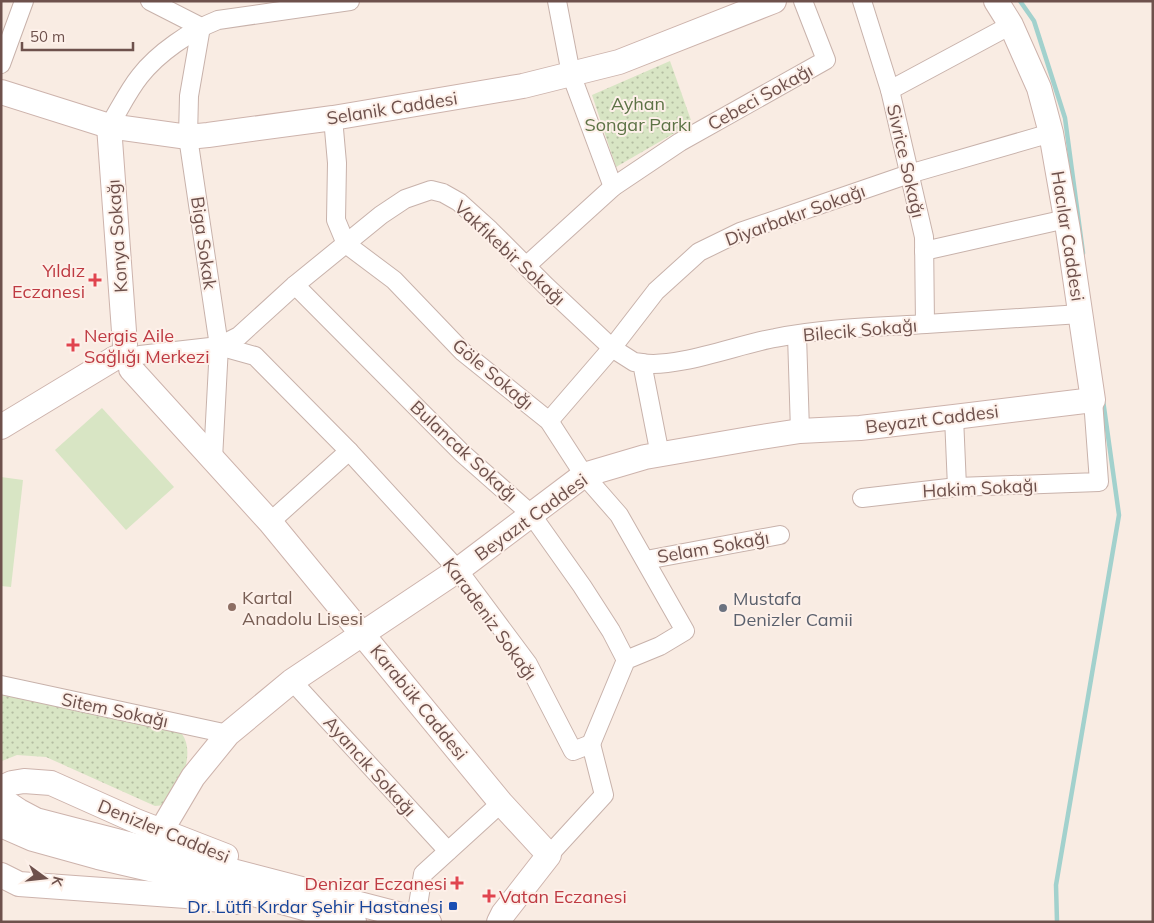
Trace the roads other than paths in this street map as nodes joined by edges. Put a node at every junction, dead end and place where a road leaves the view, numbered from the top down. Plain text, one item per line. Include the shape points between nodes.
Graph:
1 (24, 1) edge
2 (150, 1) edge
3 (557, 1) edge
4 (774, 1) edge
5 (803, 1) edge
6 (862, 1) edge
7 (996, 1) edge
8 (347, 2) edge
9 (1011, 25) junction
10 (200, 27) junction
11 (1, 64) edge
12 (571, 74) junction
13 (890, 90) junction
14 (1, 92) edge
15 (333, 118) junction
16 (109, 126) junction
17 (1051, 133) junction
18 (188, 137) junction
19 (909, 174) junction
20 (613, 186) junction
21 (1066, 219) junction
22 (346, 244) junction
23 (924, 251) junction
24 (526, 266) junction
25 (295, 285) junction
26 (1081, 314) junction
27 (925, 324) junction
28 (797, 335) junction
29 (219, 346) junction
30 (612, 348) junction
31 (128, 357) junction
32 (642, 363) junction
33 (1092, 400) junction
34 (954, 417) junction
35 (549, 421) junction
36 (1, 426) edge
37 (800, 431) junction
38 (349, 451) junction
39 (660, 455) junction
40 (213, 459) junction
41 (584, 475) junction
42 (1099, 482) joint
43 (957, 487) junction
44 (862, 498) dead end
45 (531, 514) junction
46 (270, 522) junction
47 (780, 535) dead end
48 (646, 560) junction
49 (458, 570) junction
50 (363, 633) junction
51 (626, 660) junction
52 (292, 681) junction
53 (1, 685) edge
54 (228, 734) junction
55 (591, 744) junction
56 (1, 788) edge
57 (1, 799) edge
58 (501, 803) junction
59 (1, 826) edge
60 (160, 831) junction
61 (448, 851) junction
62 (549, 855) junction
63 (10, 880) edge
64 (319, 902) junction
65 (424, 920) edge
66 (354, 922) edge
67 (499, 922) edge

1 - 11 street
2 - 10 street
3 - 12 street
4 - 12 street, Selanik Caddesi via 619,62
5 - 20 street, Cebeci Sokağı via 826,60 680,142
6 - 13 street, Sivrice Sokağı
7 - 9 street, Hacılar Caddesi
8 - 10 street via 218,20
9 - 13 street
9 - 17 street, Hacılar Caddesi via 1040,88
10 - 16 street via 165,52 140,76
10 - 18 street, Biga Sokak via 189,96
12 - 15 street, Selanik Caddesi via 523,86
12 - 20 street
13 - 19 street, Sivrice Sokağı
14 - 16 street, Selanik Caddesi
15 - 18 street, Selanik Caddesi
15 - 22 street via 337,163 336,220
16 - 18 street, Selanik Caddesi
16 - 31 street, Konya Sokağı
17 - 19 street, Diyarbakır Sokağı
17 - 21 street, Hacılar Caddesi
18 - 29 street, Biga Sokak
19 - 23 street, Sivrice Sokağı via 924,237
19 - 30 street, Diyarbakır Sokağı via 740,232 699,252 656,291
20 - 24 street, Cebeci Sokağı
21 - 23 street
21 - 26 street, Hacılar Caddesi
22 - 24 street, Vakfıkebir Sokağı via 405,199 431,190 459,202
22 - 25 street, Vakfıkebir Sokağı
22 - 35 street, Göle Sokağı via 394,280 463,352
23 - 27 street, Sivrice Sokağı
24 - 30 street, Vakfıkebir Sokağı
25 - 29 street, Vakfıkebir Sokağı via 248,328
25 - 45 street, Bulancak Sokağı via 462,453
26 - 27 street, Bilecik Sokağı
26 - 33 street, Hacılar Caddesi
27 - 28 street, Bilecik Sokağı via 868,326
28 - 32 street, Bilecik Sokağı via 685,360 652,365
28 - 37 street
29 - 31 street, Vakfıkebir Sokağı
29 - 38 street, Karadeniz Sokağı via 255,356
29 - 40 street, Biga Sokak
30 - 32 street, Vakfıkebir Sokağı via 634,362
30 - 35 street, Diyarbakır Sokağı
31 - 36 street
31 - 40 street, Karabük Caddesi
32 - 39 street
33 - 34 street, Beyazıt Caddesi
33 - 42 street, Hacılar Caddesi
34 - 37 street, Beyazıt Caddesi
34 - 43 street
35 - 41 street, Göle Sokağı
37 - 39 street, Beyazıt Caddesi
38 - 46 street
38 - 49 street, Karadeniz Sokağı
39 - 41 street, Beyazıt Caddesi
40 - 46 street, Karabük Caddesi
41 - 45 street, Beyazıt Caddesi
41 - 48 street, Göle Sokağı via 619,515
42 - 43 street, Hakim Sokağı
43 - 44 street, Hakim Sokağı
45 - 49 street, Beyazıt Caddesi
45 - 51 street, Bulancak Sokağı via 582,586
46 - 50 street, Karabük Caddesi
47 - 48 street, Selam Sokağı
48 - 51 street, Göle Sokağı via 685,631
49 - 50 street, Beyazıt Caddesi
49 - 55 street, Karadeniz Sokağı via 528,664 573,751
50 - 52 street, Beyazıt Caddesi
50 - 58 street, Karabük Caddesi
51 - 55 street
52 - 54 street, Beyazıt Caddesi
52 - 61 street, Ayancık Sokağı
53 - 54 street, Sitem Sokağı
54 - 60 street, Beyazıt Caddesi via 193,777
55 - 62 street via 604,795
56 - 60 street, Denizler Caddesi via 24,781 51,783
57 - 64 street, Denizler Caddesi via 36,820
58 - 61 street
58 - 62 street, Karabük Caddesi
59 - 64 street, Denizler Caddesi via 33,839 98,857 232,888
60 - 64 street, Denizler Caddesi
61 - 65 street via 423,874 418,905
62 - 67 street
63 - 64 street, Denizler Caddesi via 186,896
64 - 65 street, Denizler Caddesi
64 - 66 street, Denizler Caddesi

